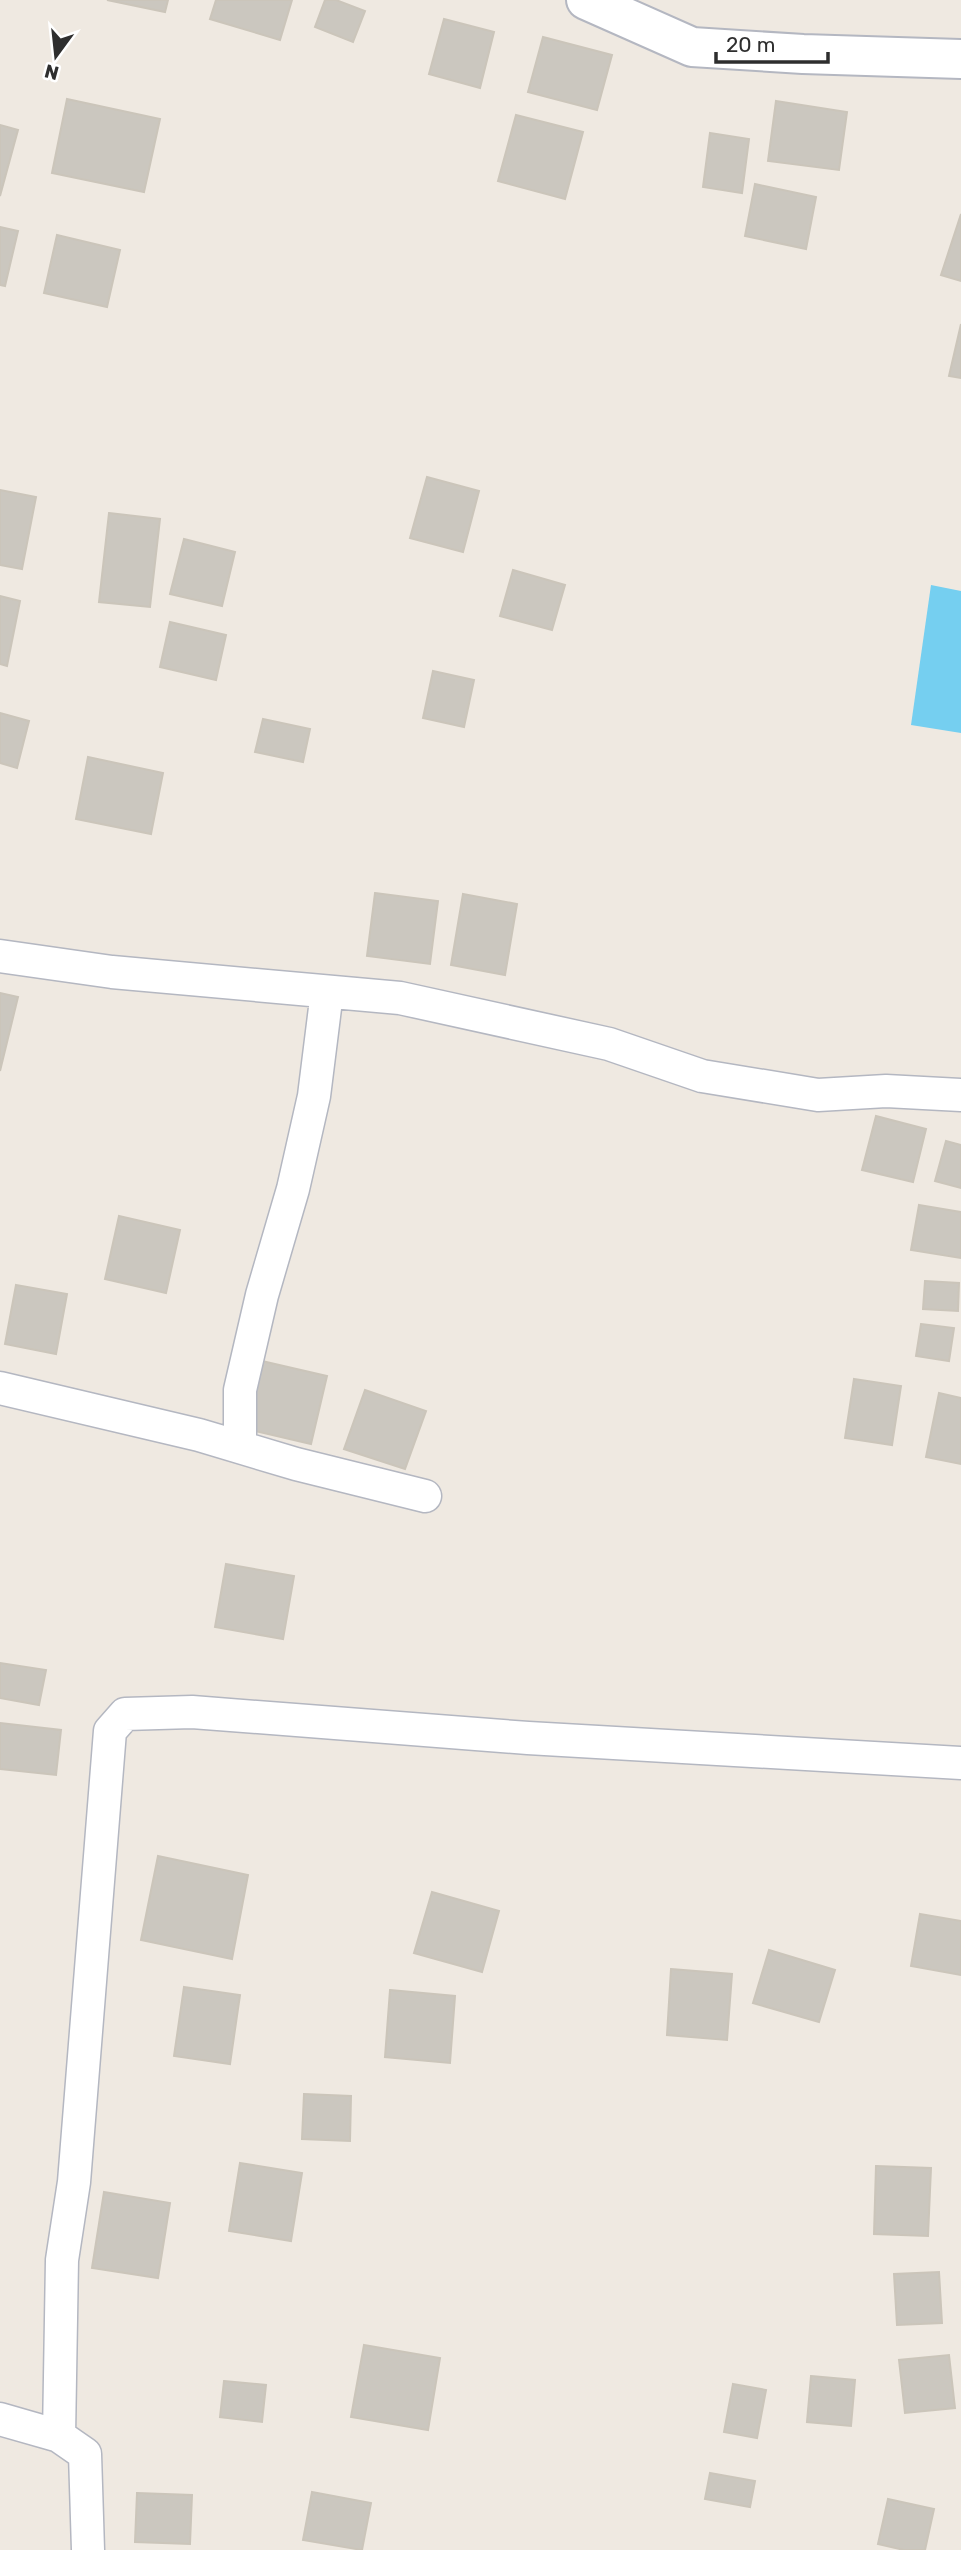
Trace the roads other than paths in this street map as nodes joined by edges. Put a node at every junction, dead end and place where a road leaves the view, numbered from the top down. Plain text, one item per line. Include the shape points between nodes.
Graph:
1 (586, 0) edge
2 (961, 59) edge
3 (0, 956) edge
4 (327, 992) junction
5 (961, 1095) edge
6 (0, 1388) edge
7 (240, 1447) junction
8 (425, 1496) dead end
9 (961, 1763) edge
10 (0, 2419) edge
11 (59, 2436) junction
12 (88, 2550) edge

1 - 2 street via 692,47
3 - 4 street via 112,972
4 - 5 street via 401,998 609,1045 702,1076 817,1095 886,1091
4 - 7 street via 314,1096 240,1390
6 - 7 street
7 - 8 street
9 - 11 street via 527,1738 192,1712 125,1714 110,1731 74,2182 62,2260
10 - 11 street
11 - 12 street via 85,2454

